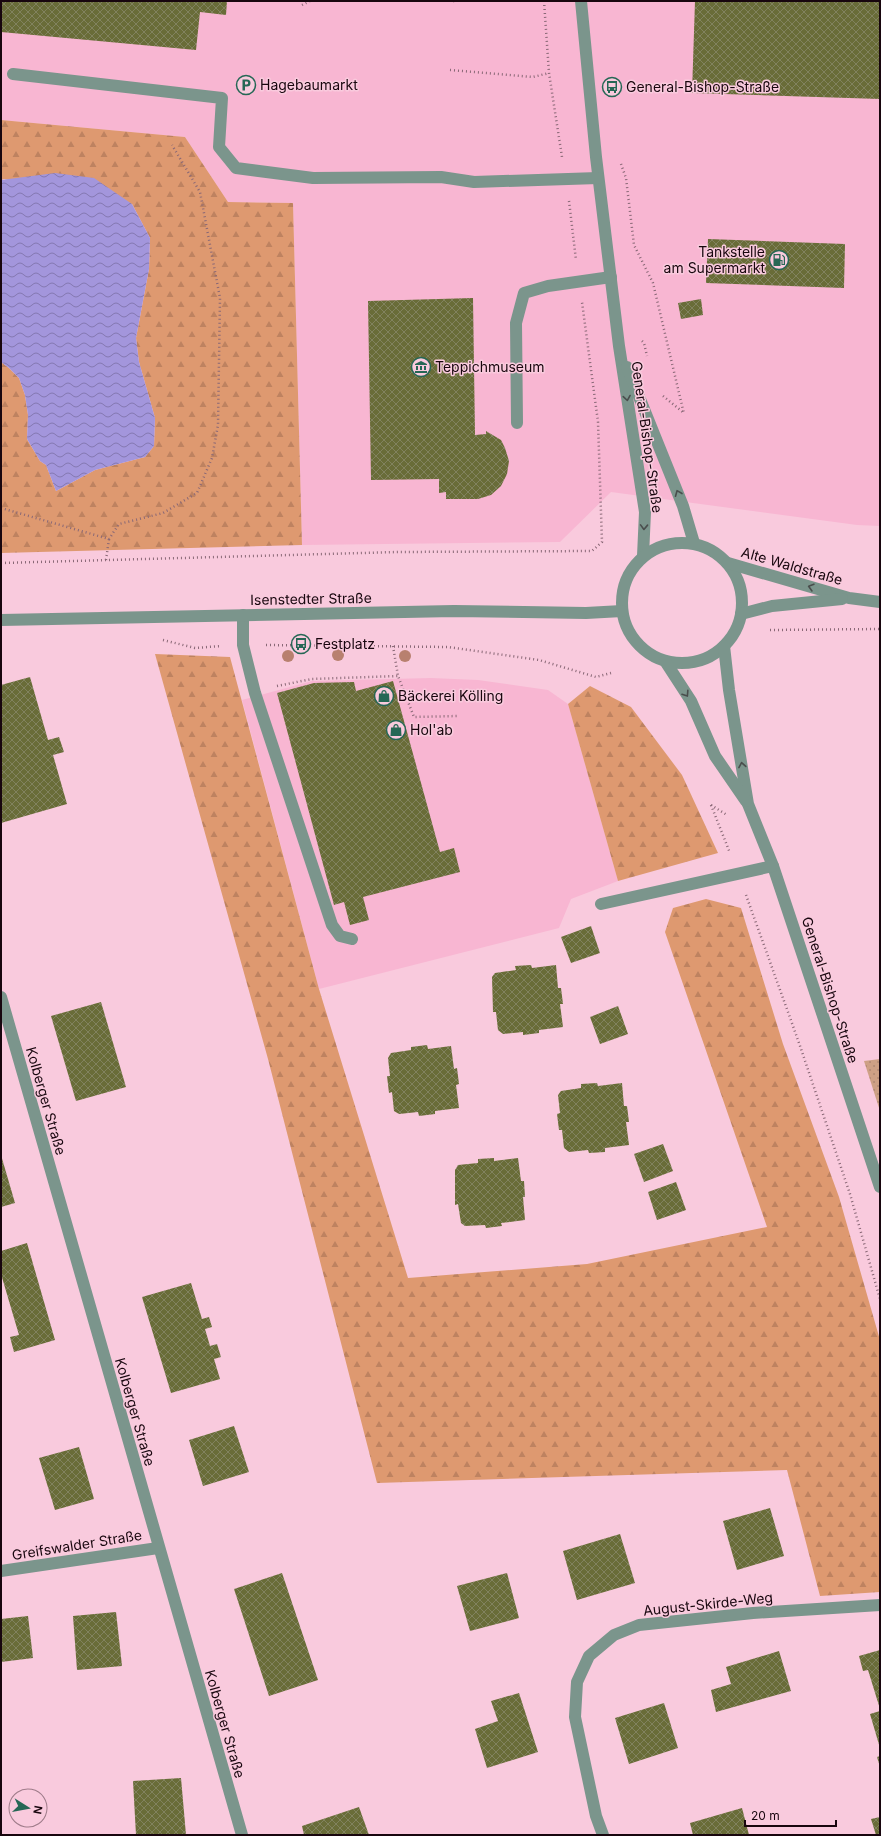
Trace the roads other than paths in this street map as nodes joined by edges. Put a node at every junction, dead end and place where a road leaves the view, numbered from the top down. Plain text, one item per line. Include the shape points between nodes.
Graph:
1 (581, 1) edge
2 (13, 74) dead end
3 (598, 178) junction
4 (611, 277) junction
5 (619, 346) junction
6 (517, 423) dead end
7 (694, 543) junction
8 (643, 556) junction
9 (728, 563) junction
10 (849, 598) junction
11 (880, 602) edge
12 (622, 611) junction
13 (741, 614) junction
14 (243, 615) junction
15 (1, 620) edge
16 (724, 646) junction
17 (665, 661) junction
18 (748, 804) junction
19 (773, 866) junction
20 (600, 904) dead end
21 (352, 938) dead end
22 (1, 998) edge
23 (880, 1188) edge
24 (158, 1548) junction
25 (1, 1571) edge
26 (880, 1605) edge
27 (242, 1835) edge
28 (603, 1835) edge

1 - 3 street, General-Bishop-Straße
2 - 3 street via 222,98 219,147 236,168 313,178 441,176 474,182
3 - 4 street, General-Bishop-Straße
4 - 5 street, General-Bishop-Straße
4 - 6 street via 548,286 524,293 516,323
7 -> 5 street, General-Bishop-Straße via 683,506
5 -> 8 street, General-Bishop-Straße via 645,512
7 - 8 street via 676,542 664,545
7 - 9 street via 718,554
8 - 12 street via 625,580
10 -> 9 street, Alte Waldstraße
9 - 13 street via 737,577 741,593
10 - 11 street, Alte Waldstraße
10 - 13 street, Alte Waldstraße via 772,606
12 - 14 street, Isenstedter Straße via 586,613 454,610
12 - 17 street via 627,628 636,642 649,654
13 - 16 street via 738,626
14 - 15 street, Isenstedter Straße
14 - 21 street via 243,645 255,693 332,925 340,936
16 - 17 street via 697,662
18 -> 16 street, General-Bishop-Straße
17 -> 18 street, General-Bishop-Straße via 691,701 715,756
18 - 19 street, General-Bishop-Straße
19 - 20 street
19 - 23 street, General-Bishop-Straße
22 - 24 street, Kolberger Straße
24 - 25 street, Greifswalder Straße
24 - 27 street, Kolberger Straße
26 - 28 street, August-Skirde-Weg via 753,1612 639,1626 614,1636 589,1656 577,1682 575,1717 596,1816

